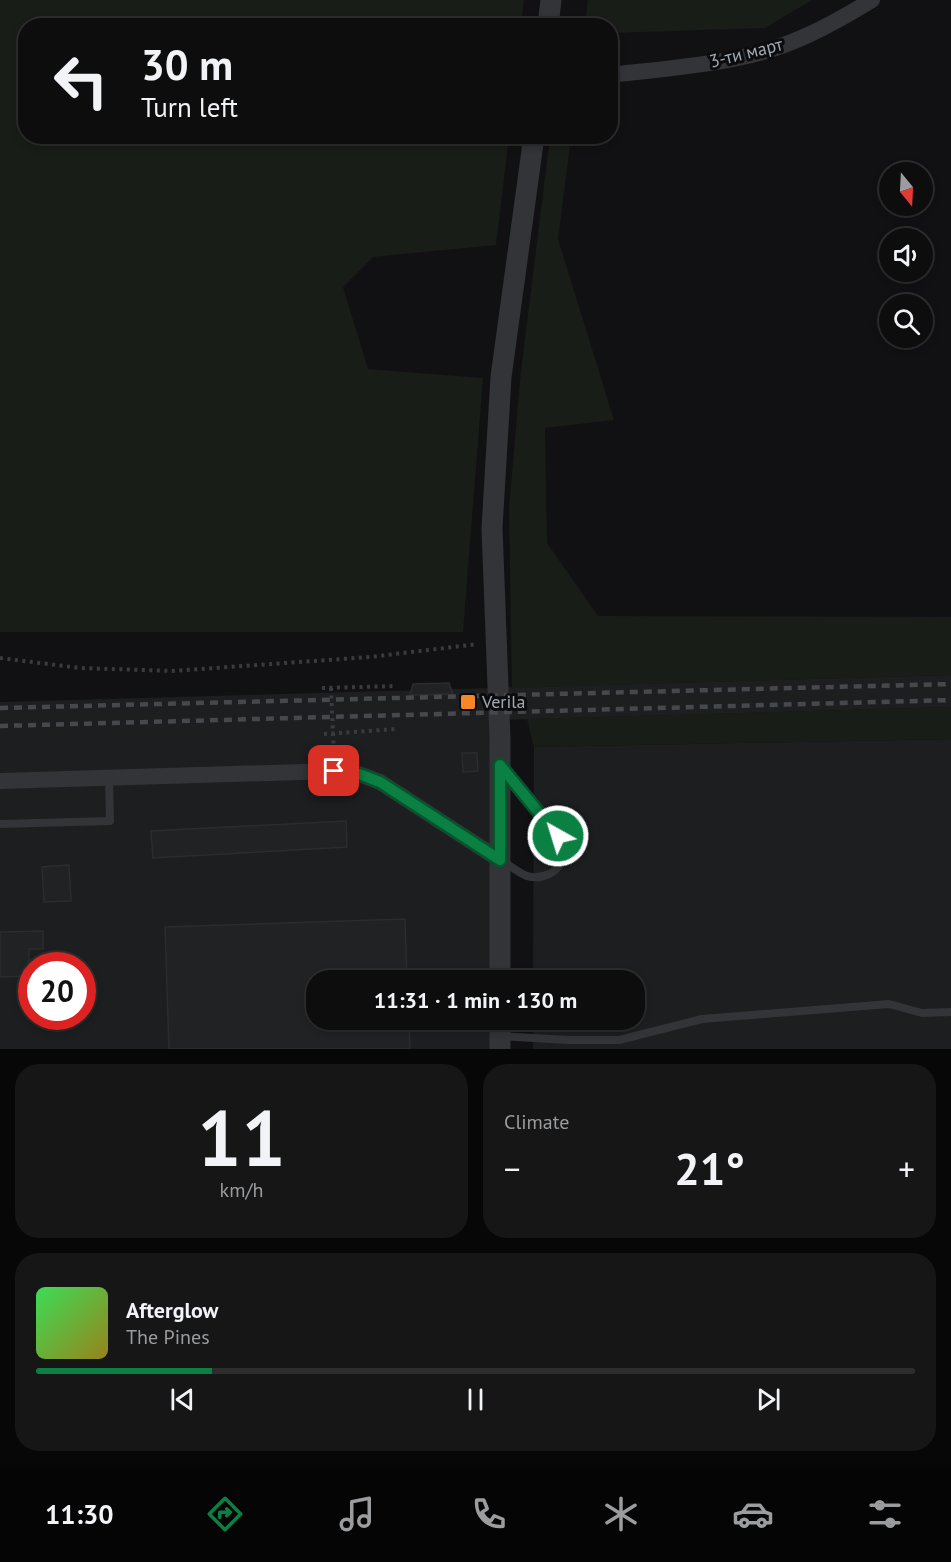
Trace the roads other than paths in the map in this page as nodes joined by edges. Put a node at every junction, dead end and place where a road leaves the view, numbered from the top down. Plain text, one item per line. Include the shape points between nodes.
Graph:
1 (551, 0) edge
2 (872, 0) edge
3 (549, 18) edge
4 (618, 74) edge
5 (533, 144) edge
6 (500, 765) junction
7 (109, 778) junction
8 (0, 781) edge
9 (0, 824) edge
10 (500, 860) junction
11 (500, 970) edge
12 (951, 1012) edge
13 (500, 1035) edge

1 - 3 street
2 - 4 street, 3-ти март via 835,23 789,43 739,58
5 - 6 street via 501,377 492,528
6 - 10 street
6 - 10 lane via 558,836 563,850 561,863 553,873 538,879
7 - 8 street
7 - 9 lane via 110,821
7 - 10 street via 334,771 359,774 380,782
10 - 11 street
12 - 13 lane via 922,1013 890,1004 702,1020 619,1040

